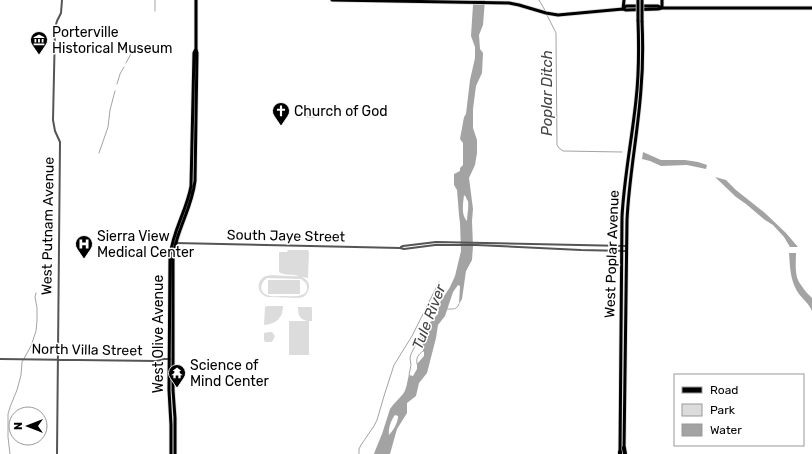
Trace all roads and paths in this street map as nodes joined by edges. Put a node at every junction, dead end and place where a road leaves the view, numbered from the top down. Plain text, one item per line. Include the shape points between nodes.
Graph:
1 (62, 0) edge
2 (196, 0) edge
3 (332, 0) edge
4 (402, 0) edge
5 (624, 0) edge
6 (638, 0) edge
7 (642, 0) edge
8 (662, 0) edge
9 (623, 8) junction
10 (640, 8) junction
11 (662, 8) junction
12 (812, 8) edge
13 (640, 20) junction
14 (196, 49) junction
15 (192, 140) junction
16 (196, 149) junction
17 (174, 243) junction
18 (476, 244) junction
19 (621, 246) junction
20 (626, 246) junction
21 (621, 251) junction
22 (626, 251) junction
23 (169, 262) junction
24 (173, 283) junction
25 (0, 359) edge
26 (171, 359) junction
27 (57, 360) junction
28 (624, 448) joint
29 (56, 454) edge
30 (171, 454) edge
31 (175, 454) edge
32 (622, 454) edge

1 - 27 street, West Putnam Avenue via 61,13 55,28 53,108 54,125 60,142
2 - 14 main road, West Olive Avenue
3 - 4 main road
4 - 9 main road via 518,4 562,15
5 - 9 main road
6 - 10 main road, bridge
7 - 10 main road, bridge
8 - 11 main road
9 - 11 main road
10 - 13 main road, West Poplar Avenue, bridge
11 - 12 main road
13 - 19 main road, West Poplar Avenue via 637,94 623,199
13 - 20 main road, West Poplar Avenue via 642,80 628,192
14 - 15 main road, West Olive Avenue
14 - 16 main road, West Olive Avenue
15 - 16 main road
15 - 17 main road, West Olive Avenue via 190,189 176,229
16 - 17 main road, West Olive Avenue via 194,192
17 - 18 street, South Jaye Street via 400,248 436,242
17 - 23 main road, West Olive Avenue
17 - 24 main road, West Olive Avenue
18 - 19 street, South Jaye Street
18 - 21 street, South Jaye Street
19 - 20 street, South Jaye Street
19 - 21 main road, West Poplar Avenue
20 - 22 main road, West Poplar Avenue
21 - 22 street, South Jaye Street
21 - 32 main road, West Poplar Avenue
22 - 28 main road, West Poplar Avenue
23 - 24 main road
23 - 26 main road, West Olive Avenue
24 - 26 main road, West Olive Avenue
25 - 27 street, North Villa Street
26 - 27 street, North Villa Street
26 - 30 main road, West Olive Avenue
26 - 31 main road, West Olive Avenue
27 - 29 street, West Putnam Avenue
28 - 32 highway

